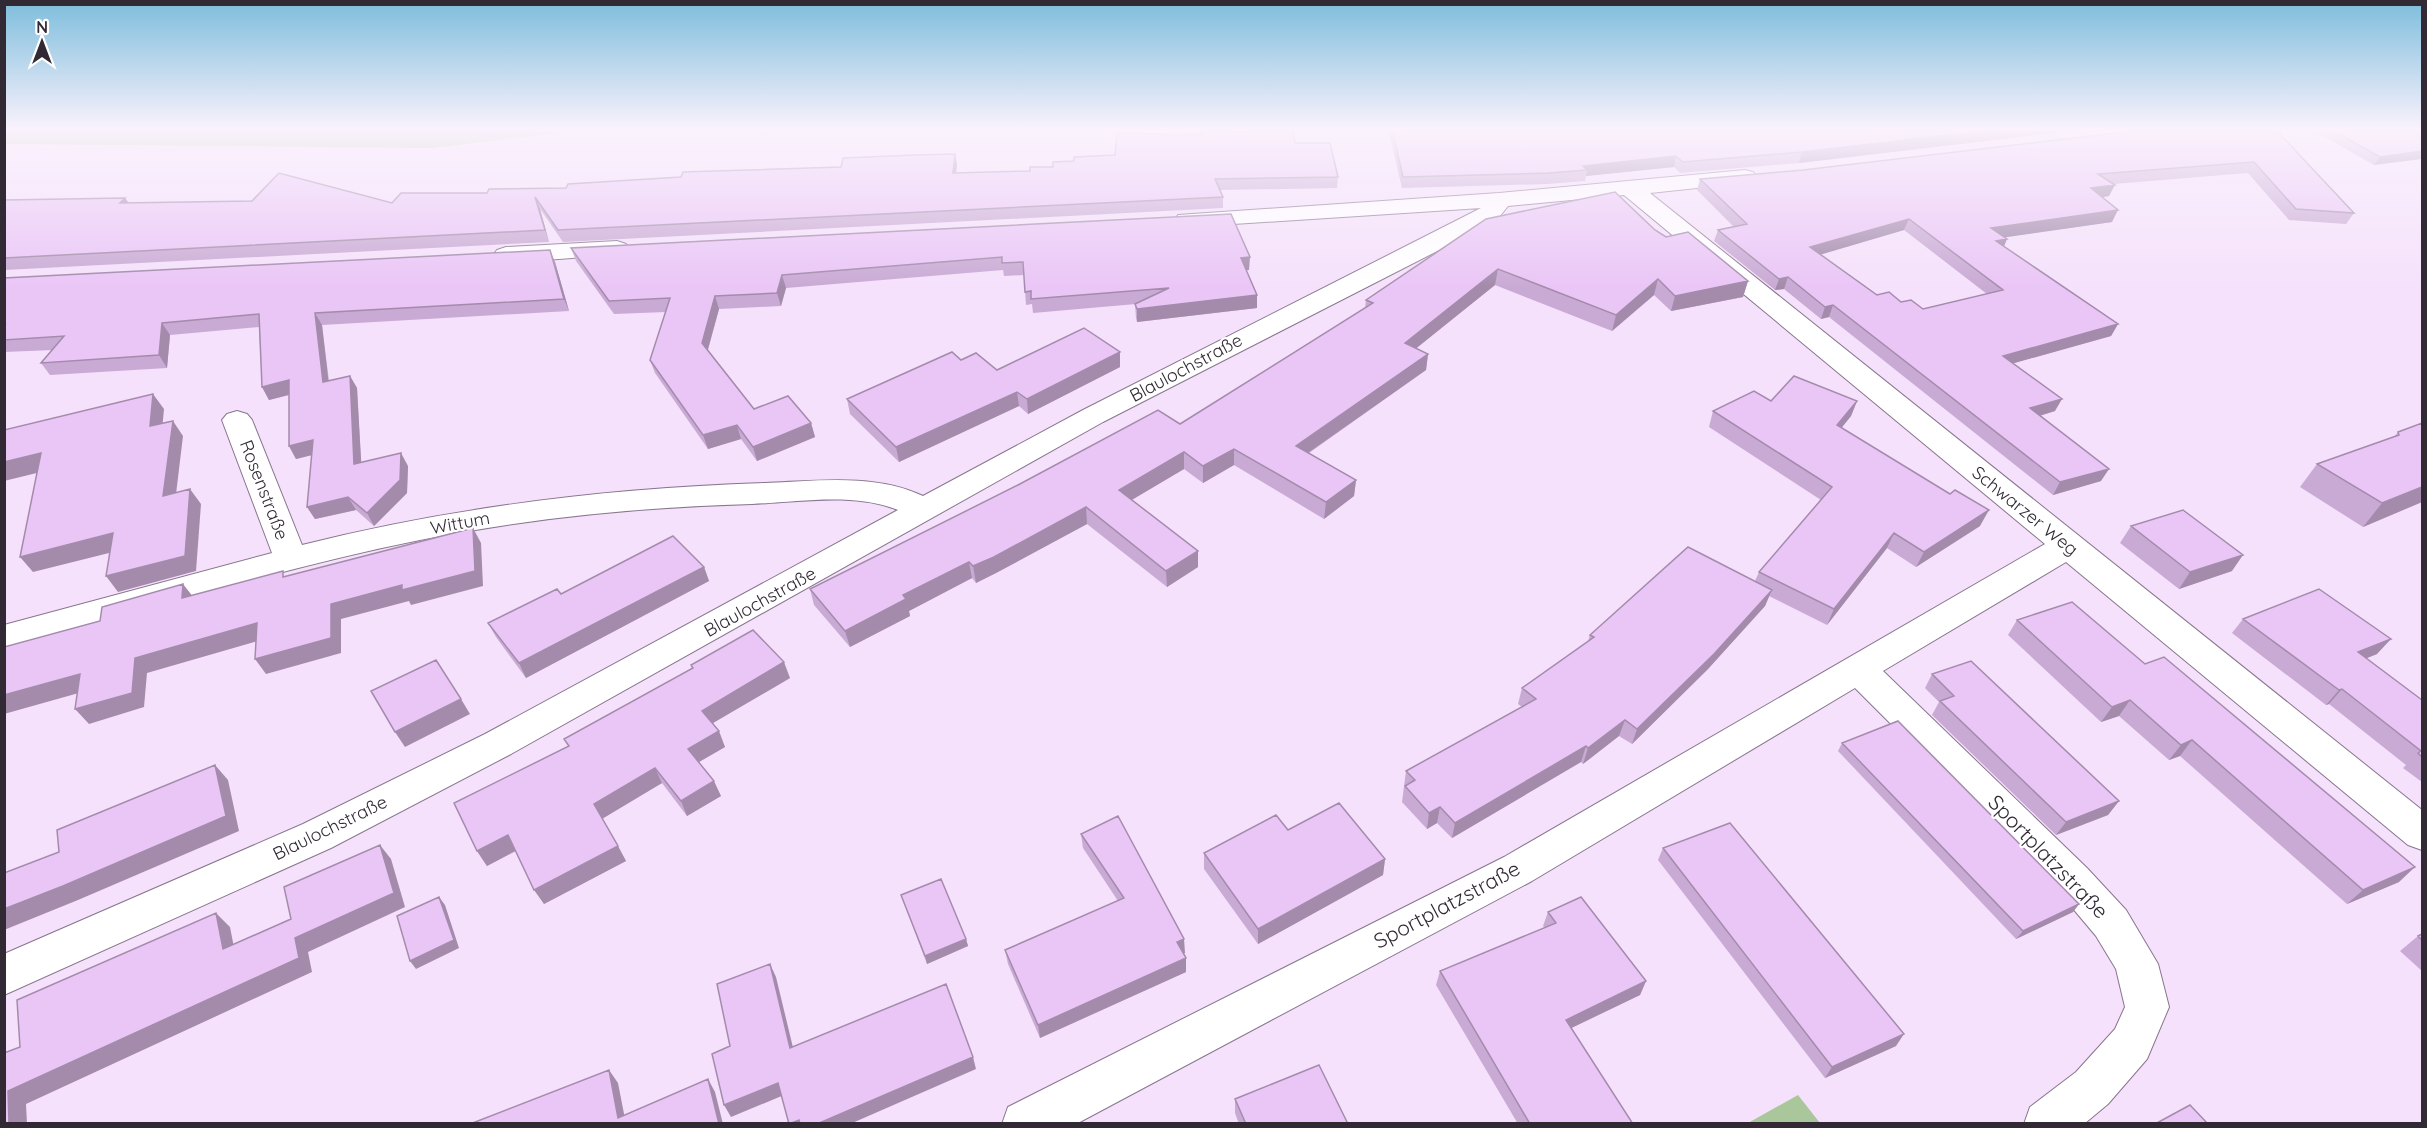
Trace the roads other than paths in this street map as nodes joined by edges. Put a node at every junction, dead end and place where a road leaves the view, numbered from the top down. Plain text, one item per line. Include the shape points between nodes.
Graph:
1 (1701, 182) edge
2 (1629, 188) junction
3 (1499, 200) junction
4 (1161, 222) edge
5 (637, 248) edge
6 (482, 256) edge
7 (237, 420) dead end
8 (924, 510) junction
9 (2067, 546) junction
10 (291, 560) junction
11 (4, 638) edge
12 (1858, 668) junction
13 (2422, 833) edge
14 (4, 975) edge
15 (1025, 1124) edge
16 (2047, 1124) edge

1 - 2 street
2 - 3 street
2 - 9 street, Schwarzer Weg
3 - 4 street
3 - 8 street, Blaulochstraße via 1487,216 1156,383
5 - 6 street
7 - 10 street, Rosenstraße
8 - 10 street, Wittum via 907,500 871,493 726,494 620,501 455,523
8 - 14 street, Blaulochstraße via 658,658 317,836
9 - 12 street, Sportplatzstraße
9 - 13 street, Schwarzer Weg
10 - 11 street, Wittum
12 - 15 street, Sportplatzstraße via 1518,868
12 - 16 street, Sportplatzstraße via 2073,880 2111,923 2136,964 2147,1007 2131,1044 2092,1088

